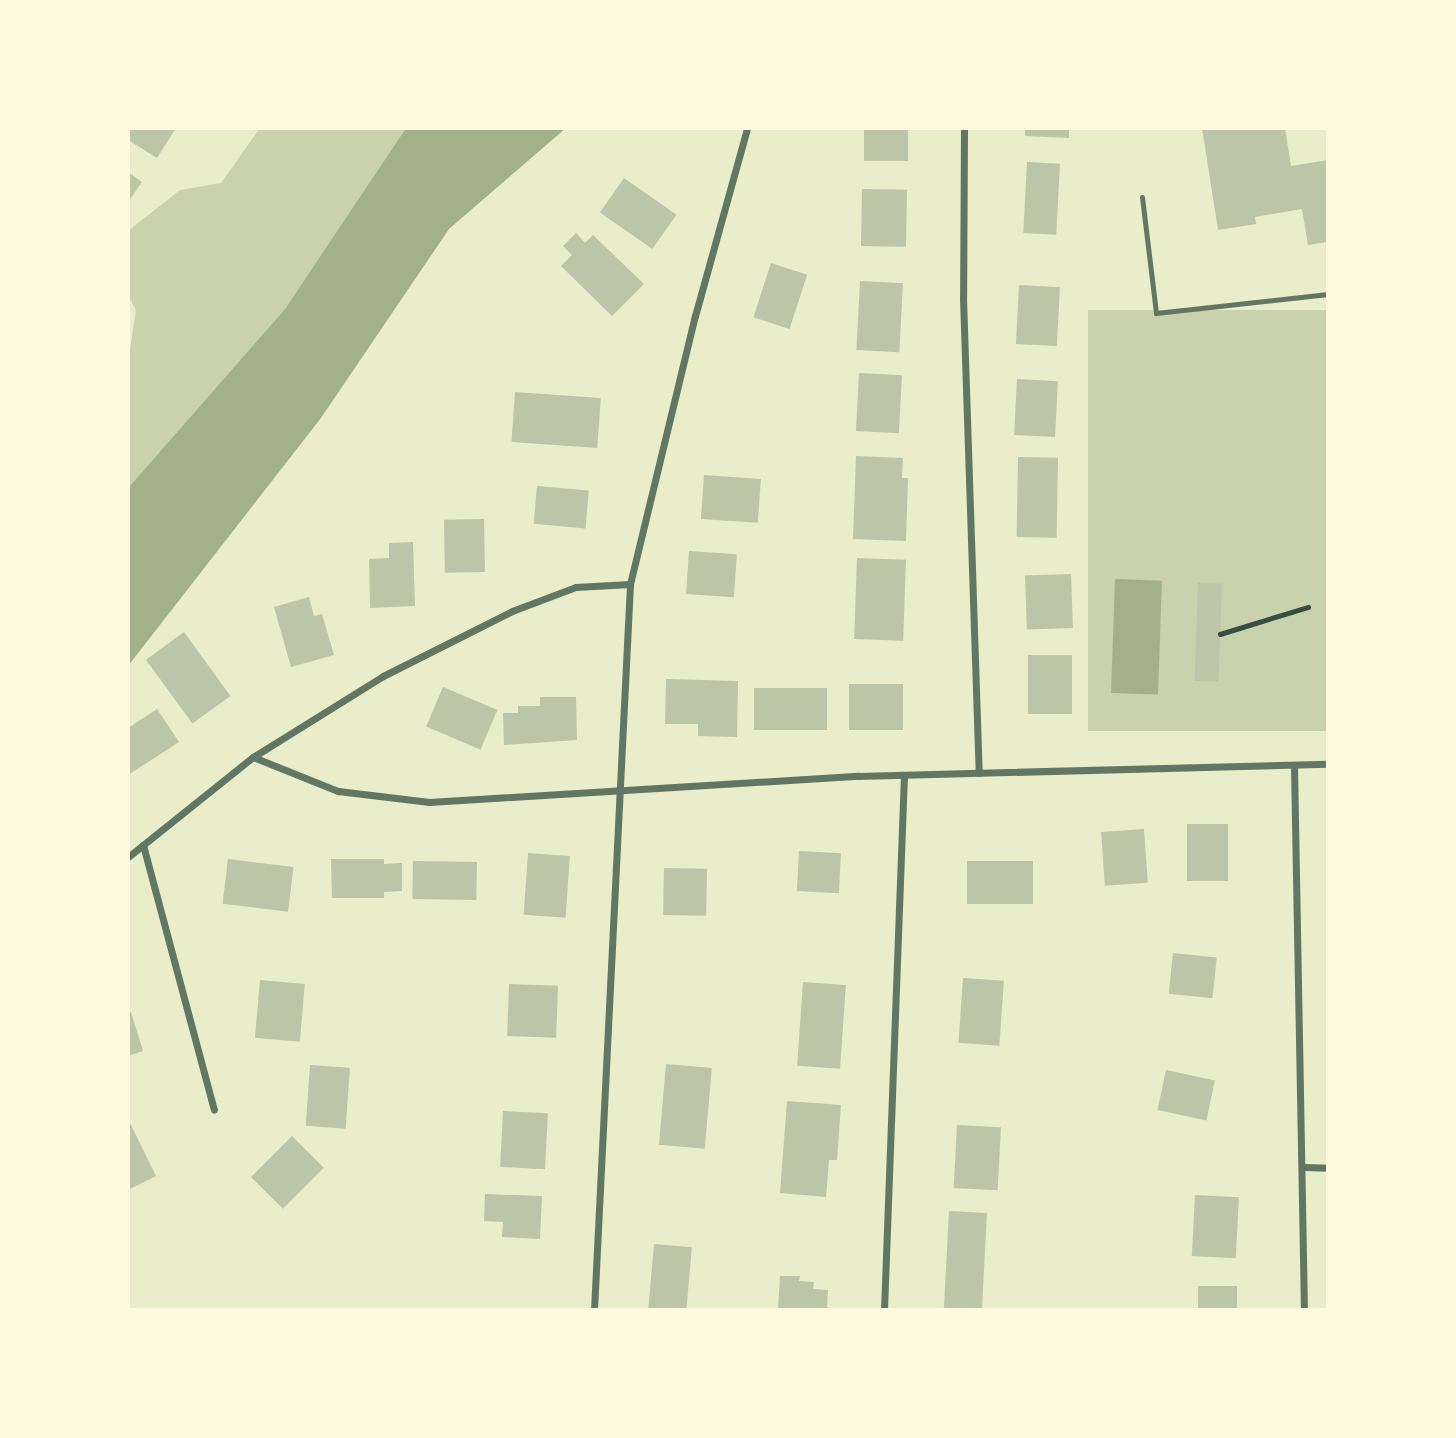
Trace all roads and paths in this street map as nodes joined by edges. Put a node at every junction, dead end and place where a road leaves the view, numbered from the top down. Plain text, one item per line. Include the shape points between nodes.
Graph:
1 (747, 128) edge
2 (964, 128) edge
3 (1142, 197) dead end
4 (1328, 294) edge
5 (630, 584) junction
6 (1308, 607) dead end
7 (1220, 635) dead end
8 (253, 757) junction
9 (1328, 764) edge
10 (1294, 766) junction
11 (979, 773) junction
12 (904, 775) junction
13 (619, 793) junction
14 (143, 845) junction
15 (128, 857) edge
16 (214, 1110) dead end
17 (1304, 1167) junction
18 (1328, 1168) edge
19 (594, 1310) edge
20 (884, 1310) edge
21 (1304, 1310) edge

1 - 5 street via 695,316
2 - 11 street via 963,298
3 - 4 lane via 1156,313
5 - 8 street via 576,586 512,611 383,676
5 - 13 street
6 - 7 path
8 - 13 street via 338,791 382,798 429,802
8 - 14 street
9 - 10 street
10 - 11 street
10 - 17 street
11 - 12 street
12 - 13 street
12 - 20 street
13 - 19 street
14 - 15 street
14 - 16 street
17 - 18 street
17 - 21 street

